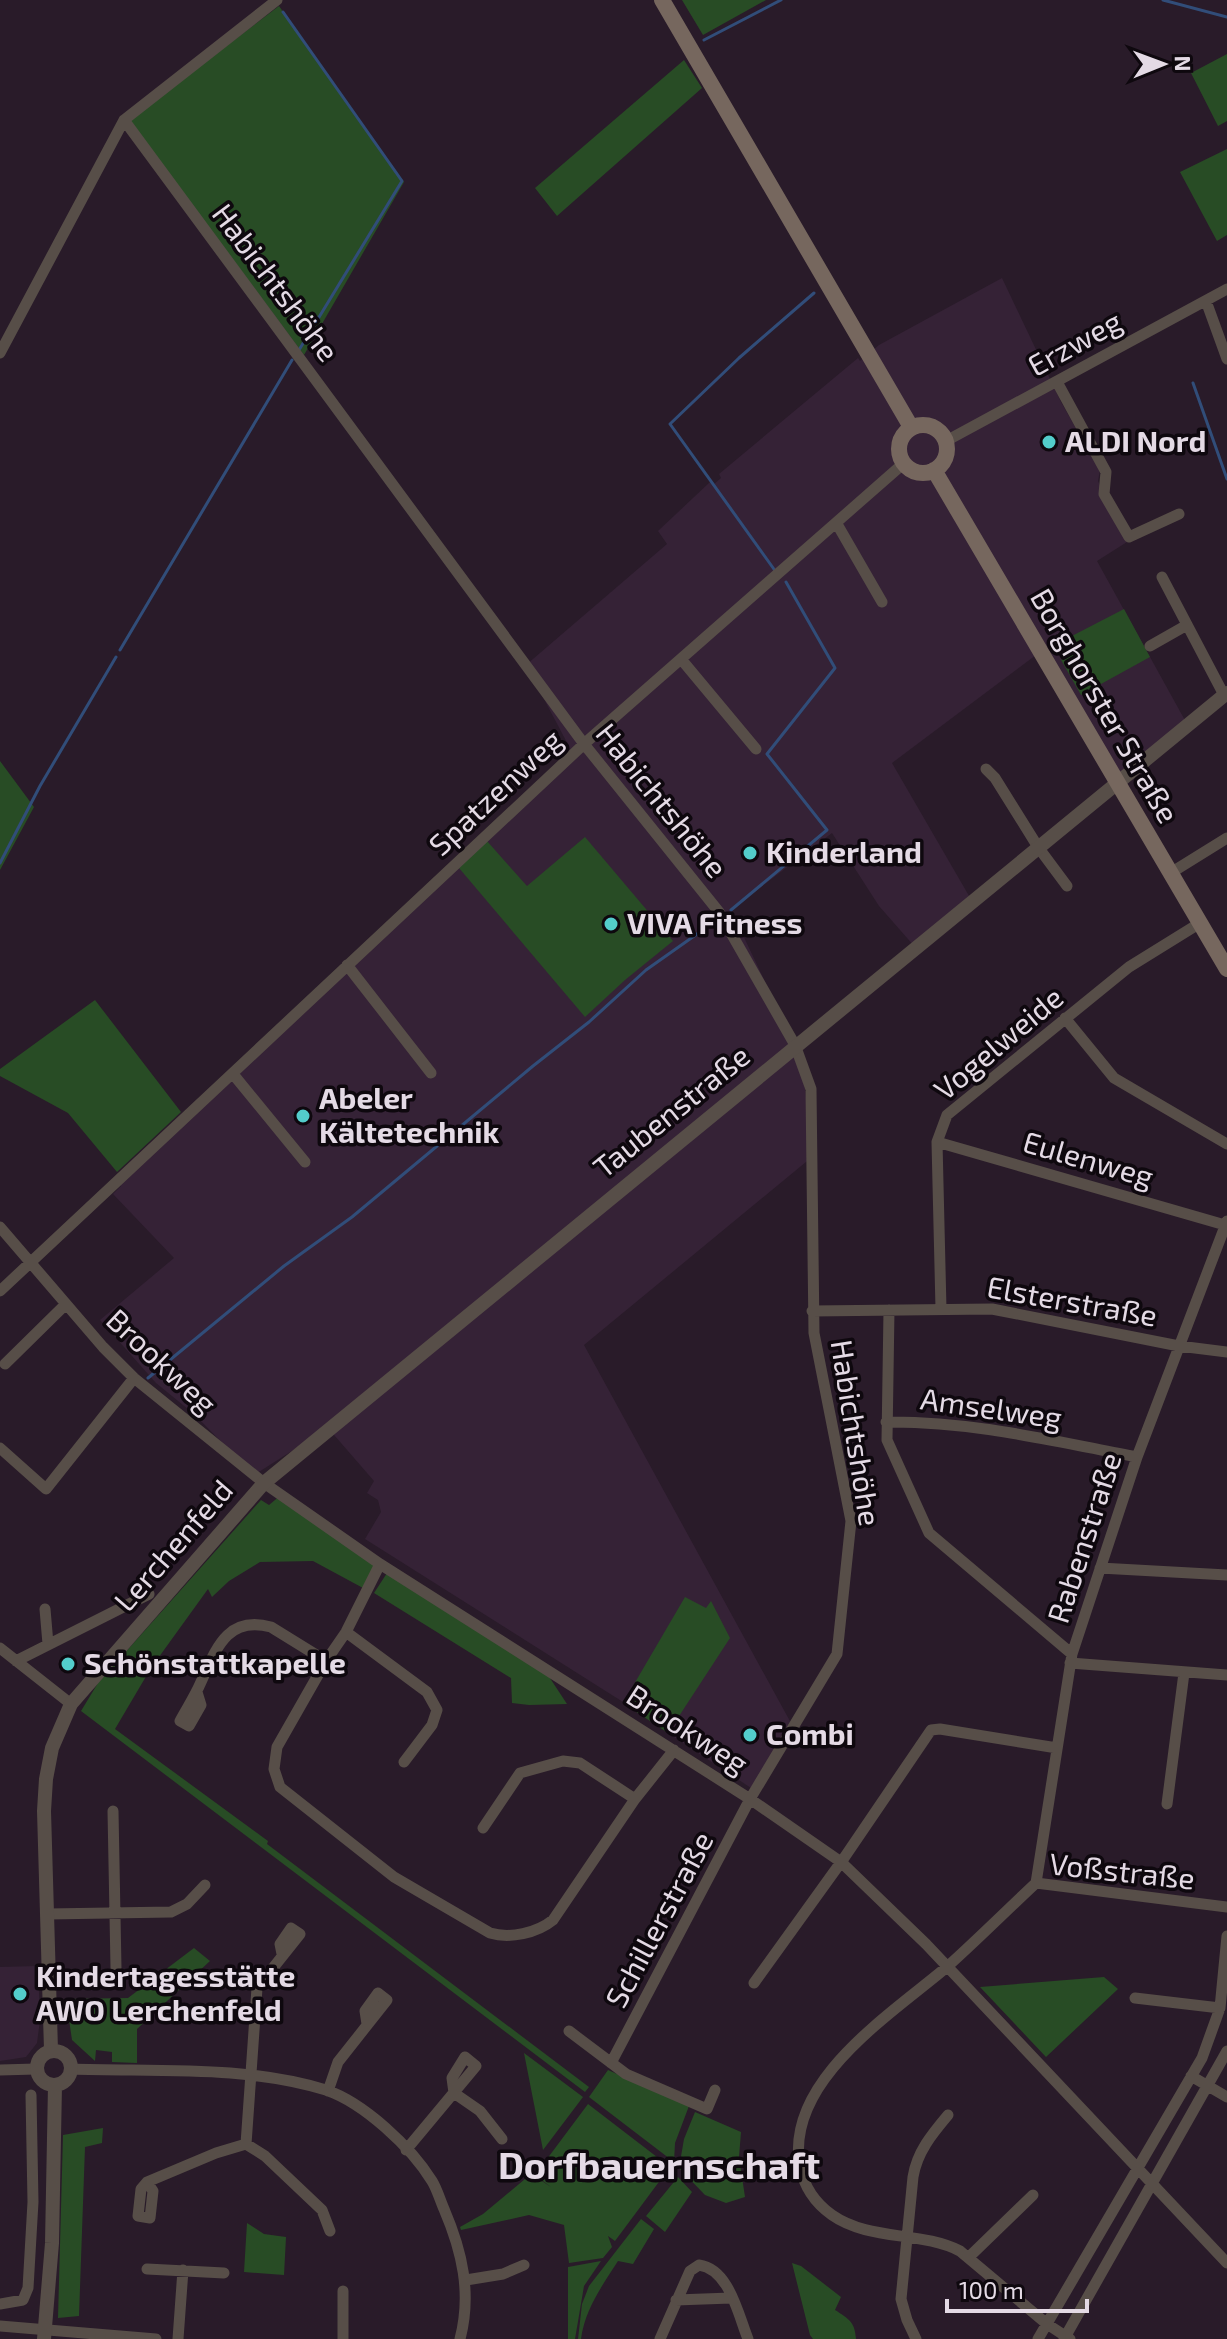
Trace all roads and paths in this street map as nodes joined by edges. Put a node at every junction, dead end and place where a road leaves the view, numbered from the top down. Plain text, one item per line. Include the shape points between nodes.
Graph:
1 (277, 0) edge
2 (662, 0) edge
3 (124, 120) junction
4 (1227, 289) edge
5 (1206, 301) junction
6 (0, 353) edge
7 (1227, 359) edge
8 (1057, 382) junction
9 (911, 427) junction
10 (946, 441) junction
11 (904, 463) junction
12 (934, 470) junction
13 (1179, 514) dead end
14 (837, 524) junction
15 (1162, 577) dead end
16 (882, 602) dead end
17 (1187, 625) junction
18 (1150, 646) dead end
19 (681, 659) junction
20 (1226, 694) edge
21 (584, 744) junction
22 (756, 749) dead end
23 (986, 769) dead end
24 (1116, 783) junction
25 (1227, 838) edge
26 (1038, 847) junction
27 (1169, 874) junction
28 (1067, 886) dead end
29 (1200, 923) junction
30 (347, 965) junction
31 (1227, 969) edge
32 (1065, 1018) junction
33 (795, 1045) junction
34 (431, 1073) dead end
35 (233, 1074) junction
36 (937, 1142) junction
37 (1227, 1144) edge
38 (305, 1162) dead end
39 (1226, 1223) edge
40 (0, 1227) edge
41 (30, 1263) junction
42 (0, 1291) edge
43 (66, 1304) junction
44 (941, 1309) junction
45 (889, 1310) junction
46 (812, 1311) junction
47 (1179, 1346) junction
48 (1227, 1352) edge
49 (5, 1364) dead end
50 (134, 1378) junction
51 (886, 1422) junction
52 (0, 1448) edge
53 (1137, 1457) junction
54 (264, 1483) junction
55 (380, 1564) junction
56 (1100, 1568) junction
57 (1227, 1575) edge
58 (149, 1594) dead end
59 (45, 1609) dead end
60 (346, 1632) junction
61 (48, 1644) junction
62 (0, 1648) edge
63 (1071, 1658) junction
64 (16, 1661) junction
65 (326, 1661) junction
66 (1184, 1673) junction
67 (1227, 1674) edge
68 (197, 1692) dead end
69 (71, 1704) junction
70 (1057, 1748) junction
71 (674, 1750) junction
72 (404, 1762) dead end
73 (635, 1799) junction
74 (750, 1799) junction
75 (1167, 1804) dead end
76 (113, 1811) dead end
77 (483, 1828) dead end
78 (841, 1862) junction
79 (1036, 1883) junction
80 (205, 1885) dead end
81 (1227, 1907) edge
82 (114, 1913) junction
83 (48, 1914) junction
84 (1227, 1936) edge
85 (282, 1954) dead end
86 (947, 1966) junction
87 (116, 1968) dead end
88 (754, 1983) dead end
89 (1135, 1998) dead end
90 (1220, 2008) junction
91 (367, 2024) dead end
92 (569, 2031) dead end
93 (51, 2050) junction
94 (1227, 2051) edge
95 (611, 2063) junction
96 (36, 2069) junction
97 (71, 2069) junction
98 (0, 2070) edge
99 (249, 2074) junction
100 (1191, 2076) junction
101 (55, 2085) junction
102 (1209, 2085) junction
103 (715, 2090) dead end
104 (328, 2091) junction
105 (31, 2095) dead end
106 (1227, 2097) edge
107 (54, 2115) junction
108 (948, 2115) dead end
109 (33, 2135) junction
110 (502, 2139) dead end
111 (246, 2144) junction
112 (406, 2150) junction
113 (1137, 2169) junction
114 (147, 2182) dead end
115 (1153, 2184) junction
116 (1033, 2195) dead end
117 (330, 2231) dead end
118 (907, 2236) junction
119 (969, 2257) junction
120 (1227, 2263) edge
121 (524, 2265) dead end
122 (147, 2269) dead end
123 (183, 2270) junction
124 (224, 2273) dead end
125 (466, 2280) junction
126 (343, 2291) dead end
127 (731, 2298) junction
128 (676, 2300) junction
129 (0, 2304) edge
130 (1047, 2324) junction
131 (0, 2326) edge
132 (44, 2335) edge
133 (1066, 2338) edge
134 (156, 2339) edge
135 (178, 2339) edge
136 (343, 2339) edge
137 (460, 2339) edge
138 (660, 2339) edge
139 (748, 2339) edge
140 (916, 2339) edge
141 (1038, 2339) edge

1 - 3 street
2 - 9 main road
3 - 6 street
3 - 21 street, Habichtshöhe
4 - 5 street, Erzweg
5 - 7 street
5 - 8 street, Erzweg
8 - 10 street, Erzweg
8 - 13 street via 1106,472 1104,494 1129,537
9 - 10 main road via 931,426
9 - 11 main road via 900,441
10 - 12 main road via 944,461
11 - 12 main road via 918,472
11 - 14 street, Spatzenweg
12 - 24 main road, Borghorster Straße
14 - 16 street
14 - 19 street, Spatzenweg
15 - 17 street
17 - 18 street
17 - 20 street
19 - 21 street, Spatzenweg
19 - 22 street
20 - 24 street, Taubenstraße
21 - 30 street, Spatzenweg
21 - 33 street, Habichtshöhe via 719,912
23 - 26 street
24 - 26 street, Taubenstraße
24 - 27 main road, Borghorster Straße
25 - 27 street
26 - 28 street
26 - 33 street, Taubenstraße
27 - 29 main road, Borghorster Straße
29 - 31 main road, Borghorster Straße
29 - 32 street, Vogelweide via 1129,967
30 - 34 street
30 - 35 street, Spatzenweg
32 - 36 street, Vogelweide via 959,1103 947,1115
32 - 37 street via 1114,1078
33 - 46 street, Habichtshöhe via 811,1089
33 - 54 street, Taubenstraße
35 - 38 street
35 - 41 street, Spatzenweg
36 - 39 street, Eulenweg
36 - 44 street, Vogelweide
39 - 47 street, Rabenstraße
40 - 41 street, Brookweg
41 - 42 street, Spatzenweg
41 - 43 street, Brookweg
43 - 49 street, Brookweg
43 - 50 street, Brookweg
44 - 45 street, Elsterstraße
44 - 47 street, Elsterstraße via 992,1309
45 - 46 street, Elsterstraße
45 - 51 street
46 - 74 street, Habichtshöhe via 851,1521 837,1654
47 - 48 street, Elsterstraße
47 - 53 street, Rabenstraße
50 - 52 street via 46,1489
50 - 54 street, Brookweg
51 - 53 street, Amselweg via 980,1426
51 - 63 street via 887,1440 929,1533
53 - 56 street, Rabenstraße
54 - 55 street, Brookweg
54 - 69 street, Lerchenfeld
55 - 60 street
55 - 71 street, Brookweg
56 - 57 street
56 - 63 street, Rabenstraße
58 - 61 street
59 - 61 street
60 - 65 street
60 - 72 street via 427,1692 437,1710
61 - 64 street
62 - 64 street
63 - 66 street
63 - 70 street, Rabenstraße
64 - 69 street
65 - 68 street via 271,1627 235,1628 217,1648
65 - 73 street via 276,1752 280,1787 394,1877 490,1933 503,1937 542,1929 553,1920
66 - 67 street
66 - 75 street
69 - 83 street, Lerchenfeld via 52,1748 46,1779
70 - 78 street via 931,1730
70 - 79 street, Rabenstraße
71 - 73 street
71 - 74 street, Brookweg
73 - 77 street via 580,1763 563,1761 520,1773
74 - 78 street, Brookweg
74 - 95 street, Schillerstraße
76 - 82 street
78 - 86 street, Brookweg
78 - 88 street
79 - 81 street, Voßstraße
79 - 86 street, Voßstraße
80 - 82 street via 171,1912
82 - 83 street
82 - 87 street
83 - 93 street, Lerchenfeld
84 - 90 street
85 - 99 street via 257,1988
86 - 113 street, Brookweg
86 - 118 street, Voßstraße via 876,2022 824,2080 804,2118 797,2148 811,2195 827,2211 858,2228
89 - 90 street
90 - 100 street
91 - 104 street via 338,2062
92 - 95 street, Schillerstraße
93 - 96 street via 40,2057
93 - 97 street via 63,2053
94 - 102 street
95 - 103 street, Schillerstraße via 707,2109
96 - 98 street
96 - 101 street via 45,2082
97 - 99 street
97 - 101 street via 66,2080
99 - 104 street
99 - 111 street
100 - 102 street
100 - 113 street
101 - 107 street
102 - 106 street
102 - 115 street
104 - 112 street via 380,2123
105 - 109 street
107 - 109 street
107 - 132 street
108 - 118 street via 916,2161
109 - 129 street via 28,2288 23,2300
110 - 112 street via 480,2111 454,2093
111 - 114 street
111 - 117 street via 322,2210
112 - 125 street via 432,2180 460,2247
113 - 115 street, Brookweg
113 - 130 street
115 - 120 street, Brookweg
115 - 133 street
116 - 119 street
118 - 119 street, Voßstraße via 949,2245
118 - 140 street via 901,2299
119 - 130 street, Voßstraße
121 - 125 street
122 - 123 street
123 - 124 street
123 - 135 street
125 - 137 street
126 - 136 street
127 - 128 street
127 - 128 street via 720,2275 699,2265 690,2271
127 - 139 street
128 - 138 street
130 - 133 street, Voßstraße
130 - 141 street
131 - 132 street
132 - 134 street

